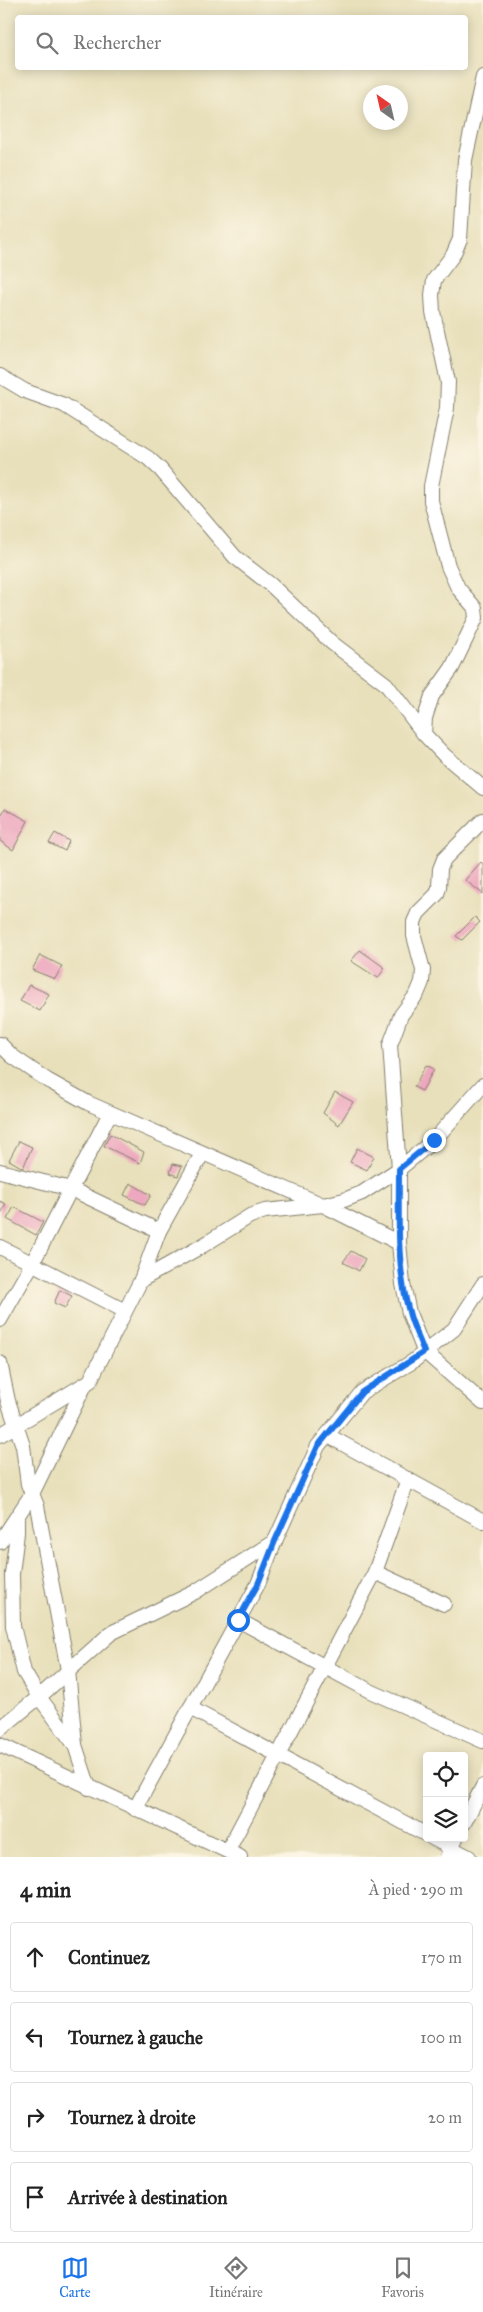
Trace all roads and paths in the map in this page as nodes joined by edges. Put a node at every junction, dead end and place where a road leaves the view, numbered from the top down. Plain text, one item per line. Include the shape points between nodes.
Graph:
1 (483, 77) edge
2 (0, 376) edge
3 (424, 734) junction
4 (483, 788) edge
5 (483, 820) edge
6 (0, 1044) edge
7 (483, 1085) edge
8 (110, 1113) junction
9 (202, 1154) junction
10 (399, 1169) junction
11 (0, 1171) edge
12 (71, 1189) junction
13 (323, 1205) junction
14 (159, 1231) junction
15 (399, 1243) junction
16 (0, 1247) edge
17 (32, 1264) junction
18 (141, 1280) junction
19 (483, 1284) edge
20 (125, 1312) junction
21 (0, 1320) edge
22 (424, 1352) junction
23 (0, 1363) edge
24 (85, 1385) junction
25 (3, 1387) edge
26 (483, 1403) edge
27 (15, 1425) junction
28 (0, 1434) edge
29 (327, 1435) junction
30 (408, 1479) junction
31 (32, 1494) junction
32 (16, 1518) junction
33 (483, 1521) edge
34 (275, 1541) junction
35 (0, 1542) edge
36 (374, 1572) junction
37 (444, 1604) dead end
38 (238, 1620) junction
39 (325, 1666) junction
40 (68, 1670) junction
41 (39, 1697) junction
42 (190, 1708) junction
43 (0, 1729) edge
44 (483, 1741) edge
45 (0, 1745) edge
46 (75, 1745) junction
47 (278, 1756) junction
48 (483, 1786) edge
49 (89, 1788) junction
50 (135, 1809) junction
51 (468, 1815) edge
52 (423, 1833) edge
53 (440, 1842) edge
54 (451, 1848) edge
55 (228, 1850) junction
56 (240, 1857) edge
57 (468, 1857) edge

1 - 3 street via 465,160 460,239 434,280 432,295 448,382 447,408 431,486 431,501 448,566 458,588 475,608 476,618 452,668 432,696
2 - 3 street via 25,391 64,405 148,458 235,558 271,585 332,643 386,684
3 - 4 street
5 - 10 street via 444,859 437,894 418,913 412,929 423,970 422,982 401,1015 390,1045
6 - 8 street via 47,1080
7 - 10 street via 434,1140
8 - 9 street
8 - 12 street
9 - 13 street
9 - 14 street
10 - 13 street via 362,1193
10 - 15 street
11 - 12 street
12 - 14 street
12 - 17 street
13 - 15 street
13 - 18 street via 273,1209 250,1216
14 - 18 street
15 - 22 street via 409,1313
16 - 17 street
17 - 20 street
17 - 21 street
18 - 20 street
19 - 22 street via 457,1326
20 - 24 street via 94,1374
22 - 26 street
22 - 29 street via 362,1392
23 - 25 street
24 - 27 street
24 - 31 street
25 - 27 street
27 - 28 street
27 - 31 street via 23,1446
29 - 30 street
29 - 34 street via 318,1446
30 - 33 street
30 - 36 street
31 - 32 street
31 - 40 street
32 - 35 street
32 - 41 street via 13,1626 24,1672
34 - 38 street via 258,1584
34 - 40 street via 194,1592 111,1633
36 - 37 street
36 - 39 street
38 - 39 street
38 - 42 street
39 - 44 street via 370,1691
39 - 47 street
40 - 41 street
40 - 46 street
41 - 43 street
41 - 46 street
42 - 47 street
42 - 50 street
45 - 49 street
46 - 49 street
47 - 52 street
47 - 55 street
48 - 51 street
49 - 50 street
50 - 55 street
53 - 54 street
54 - 57 street
55 - 56 street

